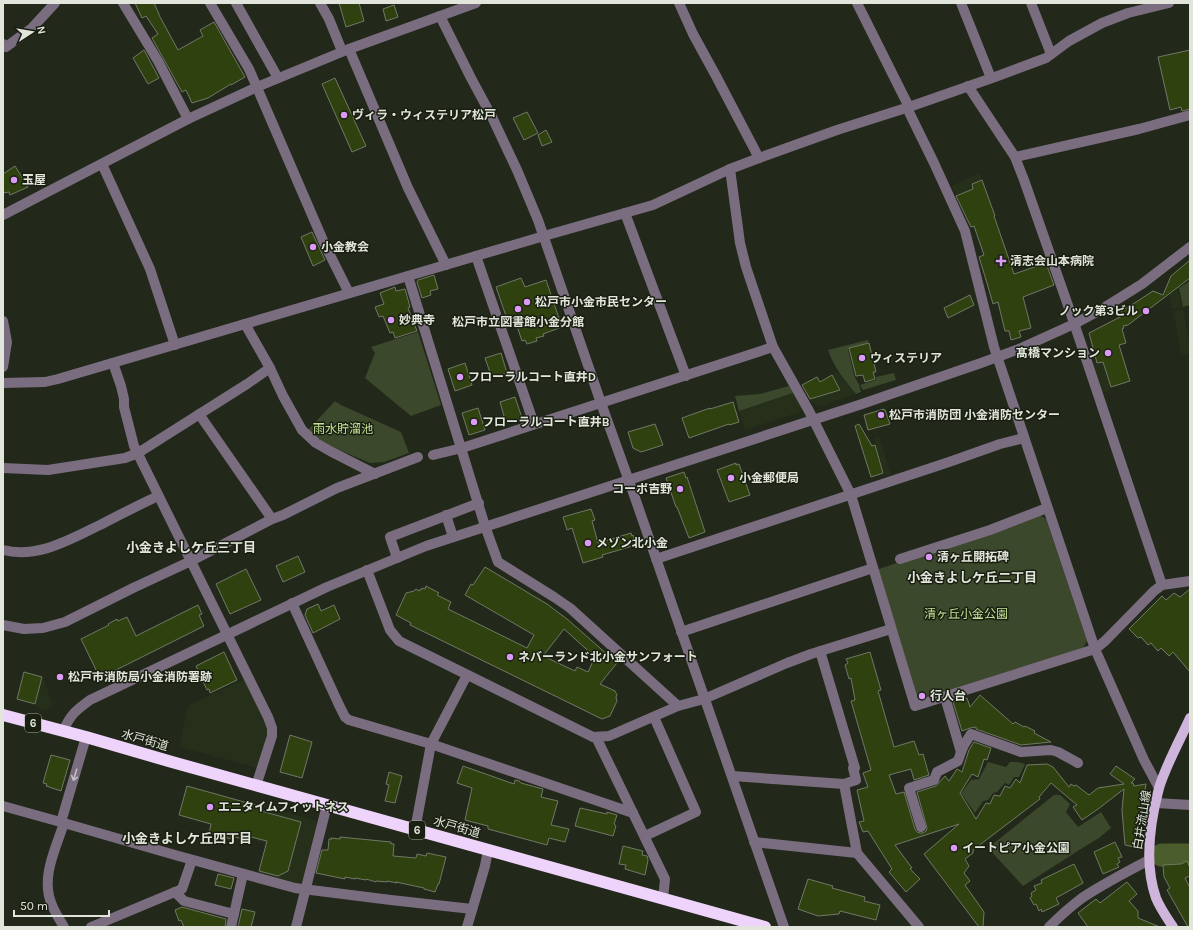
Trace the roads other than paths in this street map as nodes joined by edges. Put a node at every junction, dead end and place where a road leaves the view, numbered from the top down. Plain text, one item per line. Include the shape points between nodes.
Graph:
1 (55, 3) edge
2 (123, 3) edge
3 (210, 3) edge
4 (236, 3) edge
5 (320, 3) edge
6 (476, 3) edge
7 (679, 3) edge
8 (857, 3) edge
9 (961, 3) edge
10 (1032, 3) edge
11 (1169, 3) edge
12 (440, 16) junction
13 (3, 44) edge
14 (346, 50) junction
15 (1052, 54) junction
16 (278, 78) junction
17 (991, 78) junction
18 (968, 86) junction
19 (257, 87) junction
20 (908, 107) junction
21 (1190, 116) edge
22 (188, 119) junction
23 (1014, 156) junction
24 (759, 158) junction
25 (102, 164) junction
26 (730, 169) junction
27 (625, 213) junction
28 (3, 215) edge
29 (544, 236) junction
30 (1190, 247) edge
31 (476, 256) junction
32 (446, 264) junction
33 (408, 276) junction
34 (348, 293) junction
35 (3, 321) edge
36 (245, 324) junction
37 (1074, 324) junction
38 (175, 344) junction
39 (773, 347) junction
40 (998, 357) junction
41 (113, 363) junction
42 (3, 367) edge
43 (270, 368) junction
44 (686, 376) junction
45 (3, 383) edge
46 (601, 403) junction
47 (199, 414) junction
48 (813, 419) junction
49 (534, 424) junction
50 (1024, 438) junction
51 (462, 448) junction
52 (138, 453) junction
53 (433, 455) dead end
54 (418, 456) dead end
55 (3, 468) edge
56 (375, 474) junction
57 (628, 480) junction
58 (851, 495) junction
59 (158, 496) junction
60 (479, 503) junction
61 (1048, 508) junction
62 (446, 515) junction
63 (272, 519) junction
64 (485, 526) junction
65 (453, 537) junction
66 (3, 550) edge
67 (398, 558) junction
68 (656, 559) junction
69 (900, 559) dead end
70 (191, 561) junction
71 (873, 568) junction
72 (367, 570) junction
73 (1190, 581) edge
74 (1162, 585) junction
75 (292, 603) junction
76 (3, 625) edge
77 (891, 629) junction
78 (681, 632) junction
79 (227, 635) junction
80 (1095, 649) junction
81 (820, 651) junction
82 (467, 675) junction
83 (944, 697) junction
84 (704, 699) junction
85 (678, 706) junction
86 (3, 715) edge
87 (654, 717) junction
88 (1190, 718) edge
89 (63, 731) junction
90 (86, 737) junction
91 (596, 737) junction
92 (431, 744) junction
93 (961, 752) junction
94 (1078, 763) dead end
95 (732, 776) junction
96 (844, 784) junction
97 (256, 786) junction
98 (1160, 788) junction
99 (1156, 803) junction
100 (327, 805) junction
101 (1190, 805) edge
102 (3, 806) edge
103 (633, 813) junction
104 (62, 822) junction
105 (921, 826) dead end
106 (415, 830) junction
107 (645, 836) junction
108 (754, 842) junction
109 (488, 850) junction
110 (857, 853) junction
111 (192, 860) junction
112 (1149, 860) junction
113 (243, 874) junction
114 (305, 890) junction
115 (175, 892) junction
116 (663, 899) junction
117 (472, 909) junction
118 (234, 914) junction
119 (64, 927) edge
120 (91, 927) edge
121 (231, 927) edge
122 (296, 927) edge
123 (467, 927) edge
124 (765, 927) edge
125 (784, 927) edge
126 (919, 927) edge
127 (1049, 927) edge
128 (1173, 927) edge

1 - 13 street via 32,28 6,48
2 - 22 street via 158,61
3 - 19 street
4 - 16 street
5 - 14 street
6 - 12 street
7 - 24 street
8 - 20 street
9 - 17 street
10 - 15 street
11 - 15 street via 1102,23 1069,41
12 - 14 street
12 - 29 street via 492,117
14 - 16 street
14 - 32 street
15 - 17 street
16 - 19 street
17 - 18 street
18 - 20 street
18 - 23 street
19 - 22 street
19 - 34 street
20 - 24 street
20 - 40 street via 965,231
21 - 23 street
22 - 25 street
23 - 37 street
24 - 26 street
25 - 28 street
25 - 38 street via 150,269
26 - 27 street via 653,205
26 - 39 street via 740,243
27 - 29 street
27 - 44 street
29 - 31 street
29 - 46 street
30 - 37 street via 1142,284
31 - 32 street
31 - 49 street
32 - 33 street
33 - 34 street
33 - 51 street
34 - 36 street
35 - 42 street via 8,342
36 - 38 street
36 - 43 street
37 - 40 street
37 - 74 street
38 - 41 street
39 - 44 street
39 - 48 street
40 - 48 street
40 - 50 street
41 - 45 street via 45,382
41 - 52 street via 121,386 129,429
43 - 47 street
43 - 56 street via 302,430 320,446
44 - 46 street
46 - 49 street
46 - 57 street
47 - 52 street
47 - 63 street
48 - 57 street
48 - 58 street
49 - 51 street
50 - 58 street via 981,450
50 - 61 street
51 - 53 street
51 - 60 street
52 - 55 street via 125,458 48,470
52 - 59 street
54 - 56 street
56 - 63 street via 337,488
57 - 64 street
57 - 68 street
58 - 68 street
58 - 71 street
59 - 66 street via 52,547 22,552
59 - 70 street
60 - 62 street
60 - 64 street
61 - 69 street
61 - 80 street
62 - 65 street
62 - 67 street via 390,537
63 - 70 street
64 - 65 street
64 - 85 street via 498,562 570,608
65 - 67 street
67 - 72 street
68 - 78 street
70 - 76 street via 54,626 24,629
70 - 79 street
71 - 77 street
71 - 78 street
72 - 75 street
72 - 82 street via 390,630 399,642
73 - 74 street
74 - 80 street
75 - 79 street
75 - 92 street via 345,717
77 - 81 street
77 - 83 street via 915,706
78 - 84 street
79 - 89 street via 90,700 75,711
79 - 97 street via 272,728 271,742
80 - 83 street
80 - 98 street via 1144,760
81 - 84 street
81 - 96 street via 855,768 856,780
82 - 91 street
82 - 92 street
83 - 93 street
84 - 85 street
84 - 95 street
85 - 87 street
86 - 89 highway, 水戸街道 / 6
87 - 91 street via 609,736
87 - 107 street via 696,812
88 - 98 main road, 白井流山線
89 - 90 highway, 水戸街道 / 6
90 - 97 highway, 水戸街道 / 6
90 -> 104 street
91 - 103 street
92 - 103 street
92 - 106 street
93 - 94 street via 971,734 1021,752 1051,750
93 - 105 street via 958,760 937,772 934,780 909,788
95 - 96 street
95 - 108 street
96 - 110 street
97 - 100 highway, 水戸街道 / 6
98 - 99 main road, 白井流山線
99 - 101 street
99 - 112 main road, 白井流山線
100 - 106 highway, 水戸街道 / 6
100 - 114 street
102 - 104 street
103 - 107 street
104 - 111 street
104 - 119 street via 48,881 51,904
106 - 109 highway, 水戸街道 / 6
107 - 116 street via 665,879
108 - 110 street
108 - 125 street
109 - 116 highway, 水戸街道 / 6
109 - 117 street
110 - 126 street
111 - 113 street
111 - 115 street via 182,889
112 - 127 street via 1082,898
112 - 128 main road, 白井流山線 via 1157,899
113 - 114 street
113 - 118 street
114 - 117 street
114 - 122 street
115 - 118 street via 184,901
115 - 120 street
116 - 124 highway, 水戸街道 / 6
117 - 123 street
118 - 121 street

